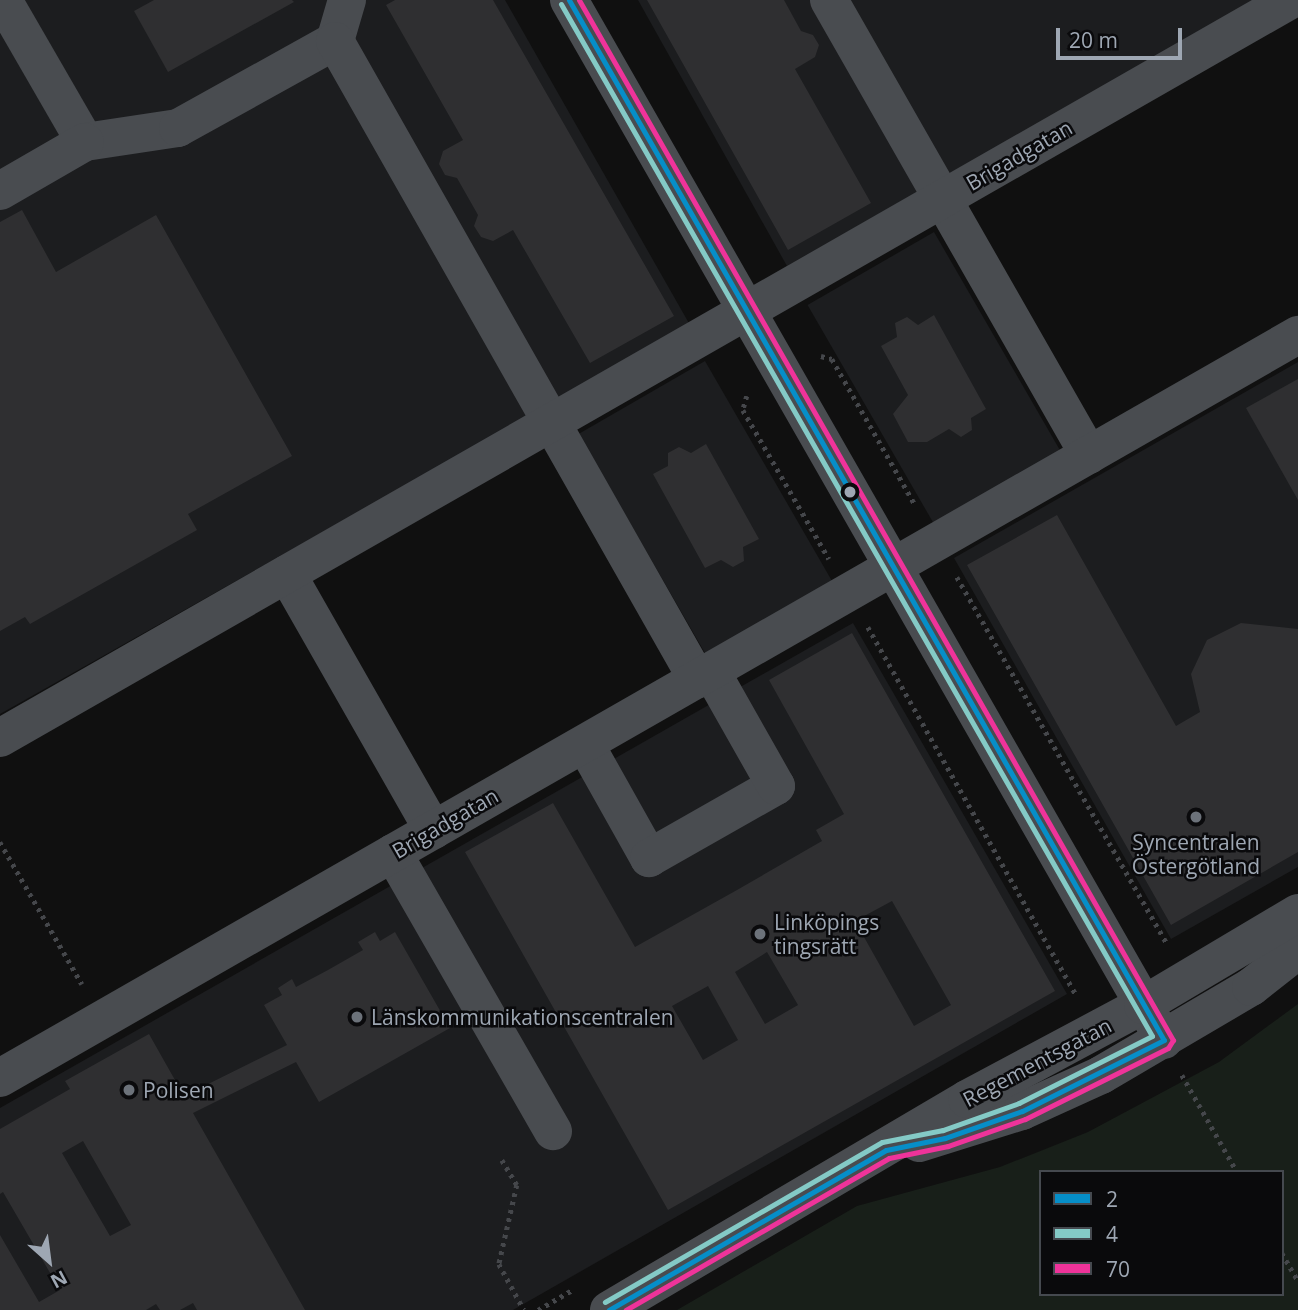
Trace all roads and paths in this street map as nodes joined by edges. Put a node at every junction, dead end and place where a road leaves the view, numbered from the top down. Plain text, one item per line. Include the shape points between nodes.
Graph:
1 (3, 0) edge
2 (348, 0) edge
3 (569, 0) edge
4 (830, 0) edge
5 (1290, 0) edge
6 (335, 41) junction
7 (85, 142) junction
8 (0, 191) edge
9 (943, 199) junction
10 (755, 326) junction
11 (1298, 335) edge
12 (554, 422) junction
13 (1089, 455) junction
14 (936, 542) junction
15 (890, 569) junction
16 (287, 574) junction
17 (848, 592) junction
18 (704, 675) junction
19 (0, 738) edge
20 (585, 744) junction
21 (433, 830) junction
22 (0, 842) edge
23 (393, 853) junction
24 (1298, 913) edge
25 (1169, 947) dead end
26 (1298, 950) edge
27 (1077, 997) dead end
28 (1143, 1004) junction
29 (102, 1020) junction
30 (1164, 1040) junction
31 (0, 1078) edge
32 (1186, 1082) dead end
33 (553, 1131) dead end
34 (886, 1150) junction
35 (502, 1160) dead end
36 (1236, 1170) edge
37 (1284, 1256) edge
38 (1298, 1281) edge
39 (524, 1310) edge
40 (609, 1310) edge

1 - 7 street
2 - 6 street
3 - 10 street
4 - 9 street
5 - 9 street, Brigadgatan
6 - 7 street via 178,128
6 - 12 street
7 - 8 street
9 - 10 street, Brigadgatan
9 - 13 street
10 - 12 street, Brigadgatan
10 - 14 path via 832,359
10 - 15 street
10 - 17 path via 743,410
11 - 13 street, Brigadgatan
12 - 16 street, Brigadgatan
12 - 18 street
13 - 14 street, Brigadgatan
14 - 15 street, Brigadgatan
14 - 25 path
15 - 17 street, Brigadgatan
15 - 28 street
16 - 19 street, Brigadgatan
16 - 21 street
17 - 18 street, Brigadgatan
17 - 27 path
18 - 20 street, Brigadgatan
18 - 20 street via 776,786 649,858
20 - 21 street, Brigadgatan
21 - 23 street, Brigadgatan
22 - 29 path
23 - 29 street, Brigadgatan
23 - 33 street
24 - 28 street, Regementsgatan
26 - 30 street, Regementsgatan via 1251,987
28 - 30 street
28 - 34 street, Regementsgatan via 967,1099
29 - 31 street, Brigadgatan
30 - 34 street, Regementsgatan via 1022,1111 945,1138
32 - 36 path
34 - 40 street, Regementsgatan
35 - 39 path via 517,1185 499,1264
37 - 38 path

